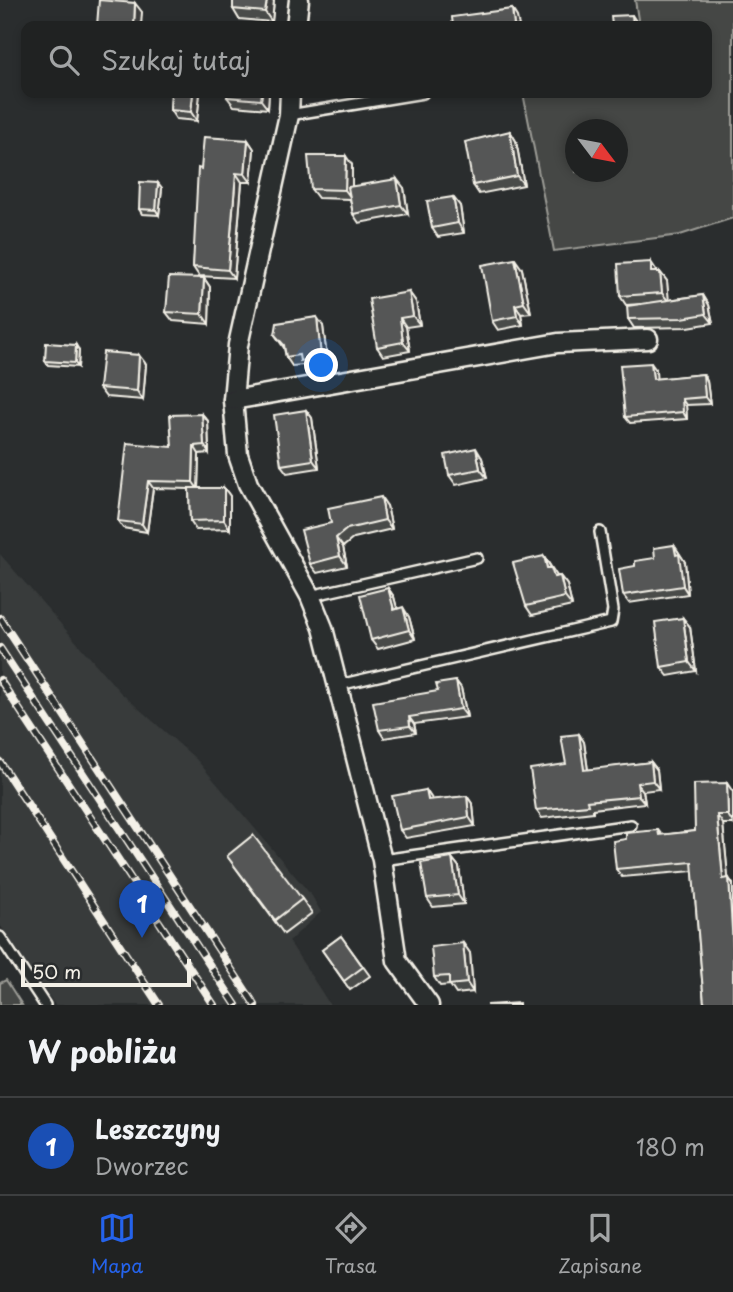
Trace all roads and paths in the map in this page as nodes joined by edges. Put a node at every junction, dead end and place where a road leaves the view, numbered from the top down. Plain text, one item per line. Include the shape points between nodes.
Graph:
1 (299, 0) edge
2 (297, 21) edge
3 (290, 98) edge
4 (393, 98) edge
5 (289, 115) junction
6 (648, 339) dead end
7 (233, 400) junction
8 (600, 532) dead end
9 (477, 558) dead end
10 (310, 596) junction
11 (339, 685) junction
12 (631, 825) dead end
13 (382, 860) junction
14 (0, 937) edge
15 (45, 1005) edge
16 (429, 1005) edge

1 - 2 street
3 - 5 street
4 - 5 lane
5 - 7 street via 238,345
6 - 7 street via 558,343
7 - 10 street via 238,455 248,484
8 - 11 lane via 611,622
9 - 10 lane
10 - 11 street
11 - 13 street
12 - 13 lane
13 - 16 street via 397,961
14 - 15 lane

